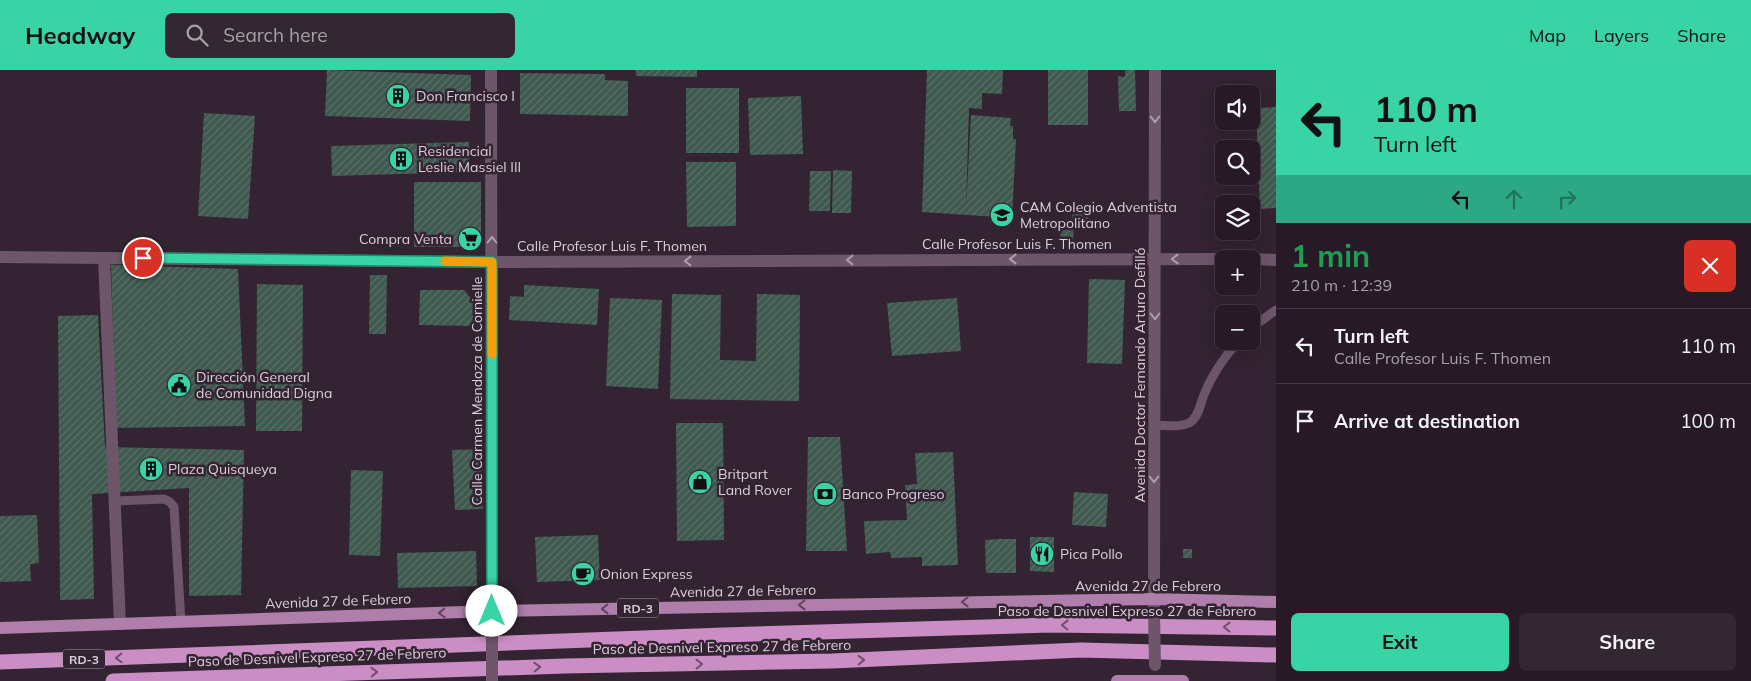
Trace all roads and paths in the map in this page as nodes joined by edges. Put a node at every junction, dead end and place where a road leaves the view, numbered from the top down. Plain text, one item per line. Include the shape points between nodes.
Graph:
1 (492, 70) edge
2 (1154, 70) edge
3 (0, 257) edge
4 (104, 258) junction
5 (1155, 259) junction
6 (1215, 259) edge
7 (1260, 259) edge
8 (1276, 260) edge
9 (492, 262) junction
10 (1276, 310) edge
11 (1260, 322) edge
12 (1231, 350) edge
13 (1154, 424) junction
14 (115, 501) junction
15 (1154, 599) junction
16 (1276, 602) edge
17 (492, 616) junction
18 (182, 622) junction
19 (120, 624) junction
20 (0, 628) edge
21 (1276, 628) edge
22 (1276, 655) edge
23 (0, 662) edge
24 (1155, 680) edge
25 (113, 681) edge
26 (492, 681) edge
27 (1117, 681) edge
28 (1183, 681) edge

9 -> 1 street, Calle Carmen Mendoza de Cornielle
2 -> 5 street, Avenida Doctor Fernando Arturo Defilló
3 - 4 street, Calle Profesor Luis F. Thomen
4 - 9 street, Calle Profesor Luis F. Thomen
4 - 14 street
6 -> 5 street, Calle Profesor Luis F. Thomen
5 -> 9 street, Calle Profesor Luis F. Thomen
5 -> 13 street, Avenida Doctor Fernando Arturo Defilló
7 - 8 street
9 - 17 street, Calle Carmen Mendoza de Cornielle
10 - 11 lane
12 - 13 lane via 1206,387 1195,418 1177,426
13 -> 15 street, Avenida Doctor Fernando Arturo Defilló
14 - 18 lane via 164,499 174,507
14 - 19 street
15 - 16 main road, Avenida 27 de Febrero / RD-3
15 -> 17 main road, Avenida 27 de Febrero / RD-3
15 - 24 street, Avenida Doctor Fernando Arturo Defilló, bridge
17 -> 18 main road, Avenida 27 de Febrero / RD-3
17 - 26 street, Calle Carmen Mendoza de Cornielle, bridge
18 - 19 main road, Avenida 27 de Febrero / RD-3
19 - 20 main road, Avenida 27 de Febrero / RD-3
21 -> 23 highway, Paso de Desnivel Expreso 27 de Febrero / RD-3 via 1051,625
25 -> 22 highway, Paso de Desnivel Expreso 27 de Febrero / RD-3 via 555,666 832,661 1081,650
24 - 27 main road
24 - 28 main road

